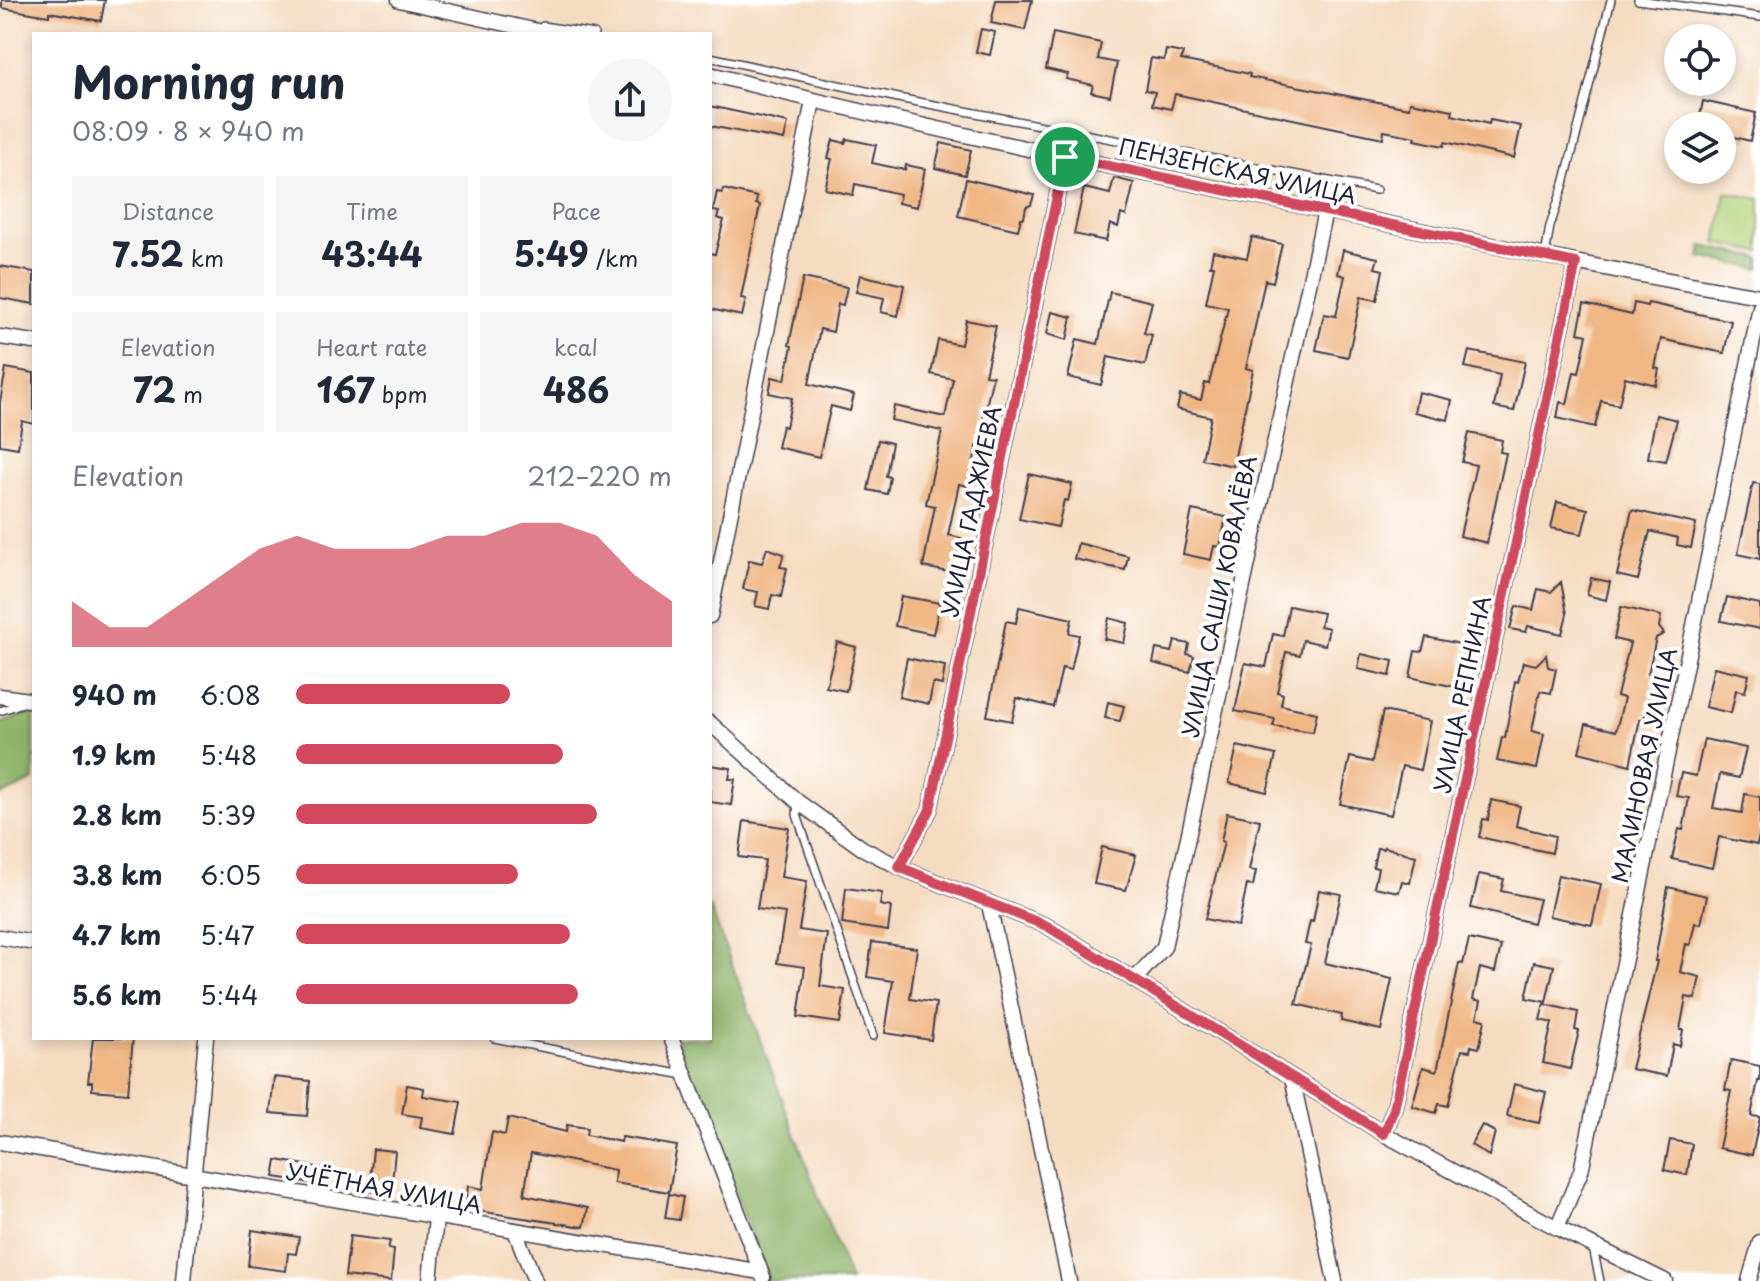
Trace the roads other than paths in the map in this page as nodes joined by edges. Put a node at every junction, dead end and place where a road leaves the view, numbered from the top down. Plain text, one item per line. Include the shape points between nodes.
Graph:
1 (399, 0) edge
2 (1611, 0) edge
3 (1638, 0) edge
4 (472, 7) edge
5 (1760, 17) edge
6 (545, 32) edge
7 (585, 32) edge
8 (712, 57) edge
9 (712, 75) edge
10 (813, 101) junction
11 (1065, 157) junction
12 (1376, 190) dead end
13 (1325, 211) junction
14 (1545, 256) junction
15 (1576, 263) junction
16 (1760, 296) edge
17 (1760, 307) edge
18 (0, 337) edge
19 (32, 342) edge
20 (712, 606) edge
21 (0, 696) edge
22 (32, 699) edge
23 (0, 711) edge
24 (712, 725) edge
25 (798, 802) junction
26 (899, 867) junction
27 (989, 904) junction
28 (0, 937) edge
29 (32, 943) edge
30 (1134, 980) junction
31 (873, 1036) dead end
32 (206, 1040) edge
33 (504, 1040) edge
34 (672, 1040) edge
35 (687, 1076) junction
36 (1292, 1077) junction
37 (1384, 1134) junction
38 (0, 1142) edge
39 (193, 1176) junction
40 (436, 1218) junction
41 (1557, 1228) junction
42 (515, 1231) junction
43 (1760, 1242) edge
44 (1592, 1245) junction
45 (763, 1277) edge
46 (184, 1281) edge
47 (430, 1281) edge
48 (535, 1281) edge
49 (1069, 1281) edge
50 (1335, 1281) edge
51 (1600, 1281) edge
52 (1665, 1281) edge
53 (1749, 1281) edge

1 - 4 street
2 - 14 lane
3 - 5 lane
4 - 6 street
4 - 7 lane
8 - 12 lane
9 - 10 street, ПЕНЗЕНСКАЯ УЛИЦА
10 - 11 street, ПЕНЗЕНСКАЯ УЛИЦА
10 - 20 street
11 - 13 street, ПЕНЗЕНСКАЯ УЛИЦА
11 - 26 street, УЛИЦА ГАДЖИЕВА via 930,810
13 - 14 street, ПЕНЗЕНСКАЯ УЛИЦА
13 - 30 street, УЛИЦА САШИ КОВАЛЁВА via 1164,947
14 - 15 street, ПЕНЗЕНСКАЯ УЛИЦА
15 - 16 street, ПЕНЗЕНСКАЯ УЛИЦА
15 - 37 street, УЛИЦА РЕПНИНА via 1397,1094
17 - 41 street, МАЛИНОВАЯ УЛИЦА via 1581,1171
18 - 19 street
21 - 22 street
22 - 23 lane
24 - 25 street
25 - 26 street
25 - 31 lane via 797,815
26 - 27 street
27 - 30 street via 1047,926
27 - 49 street
28 - 29 street
30 - 36 street
32 - 39 street
33 - 35 lane
34 - 35 street
35 - 45 street
36 - 37 street
36 - 50 street
37 - 41 street
38 - 39 street, УЧЁТНАЯ УЛИЦА
39 - 40 street, УЧЁТНАЯ УЛИЦА
39 - 46 street
40 - 42 street, УЧЁТНАЯ УЛИЦА
40 - 47 street
41 - 44 street
42 - 45 street, УЧЁТНАЯ УЛИЦА
42 - 48 street
43 - 53 street
44 - 51 lane
44 - 52 street

